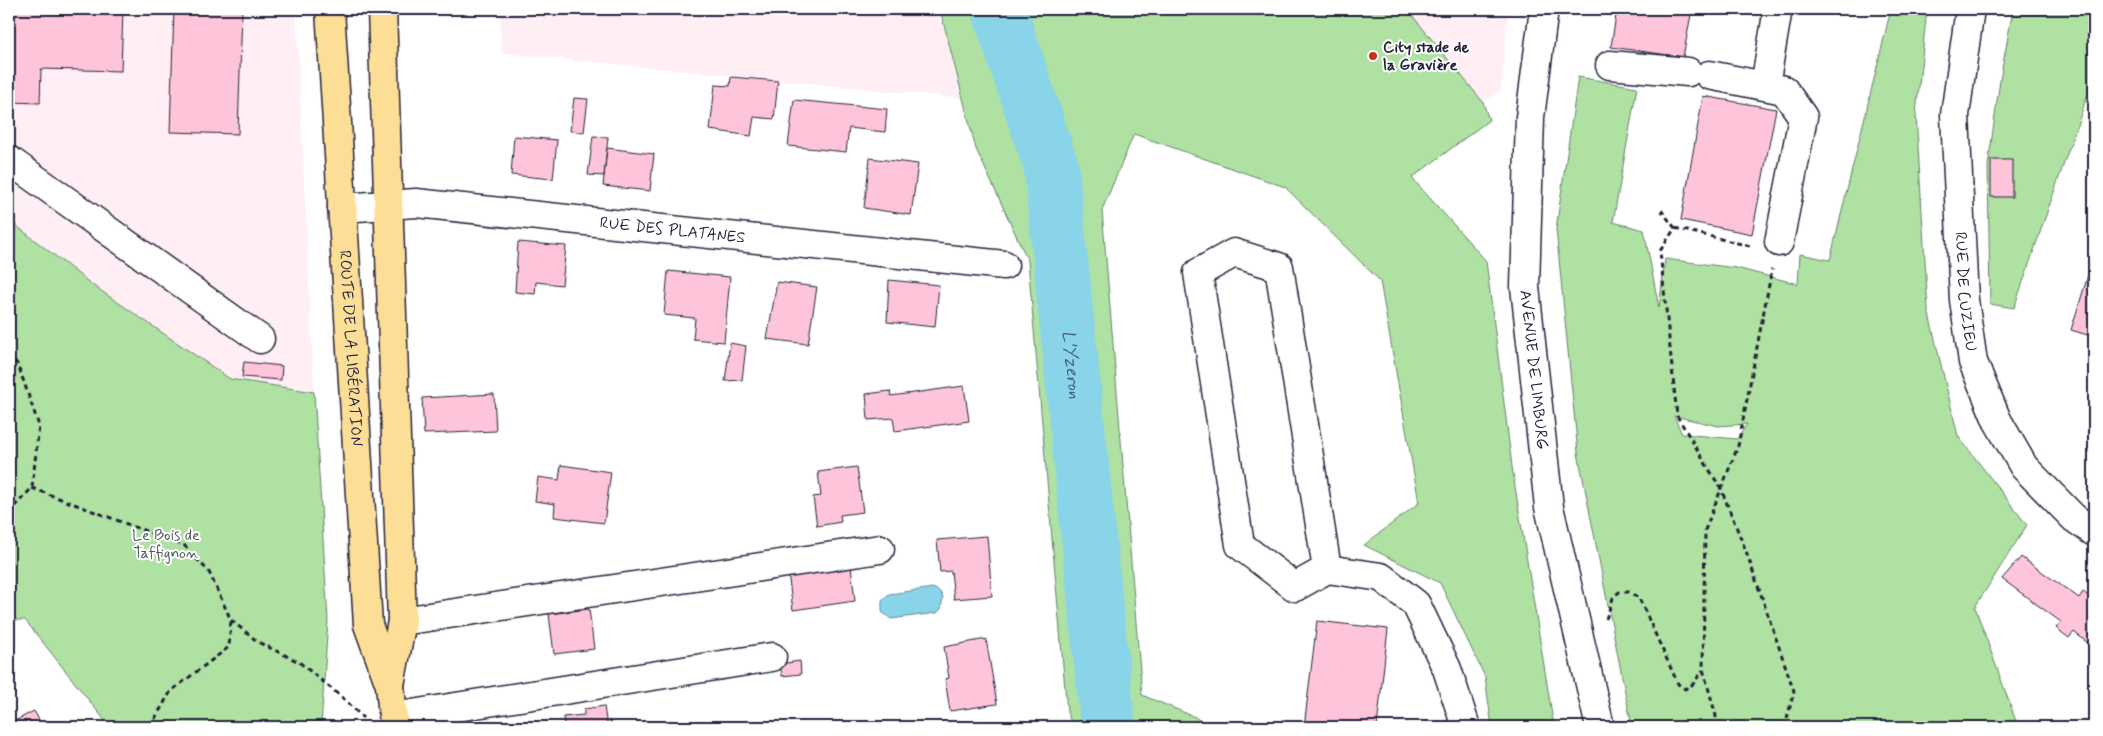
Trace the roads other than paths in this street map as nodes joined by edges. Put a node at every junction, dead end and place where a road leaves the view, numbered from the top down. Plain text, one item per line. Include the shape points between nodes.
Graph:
1 (330, 9) edge
2 (382, 9) edge
3 (1544, 9) edge
4 (1778, 9) edge
5 (1970, 9) edge
6 (1610, 65) dead end
7 (1765, 85) junction
8 (9, 160) edge
9 (389, 204) junction
10 (342, 208) junction
11 (1778, 247) road end
12 (1004, 265) dead end
13 (260, 339) dead end
14 (2094, 532) edge
15 (880, 549) dead end
16 (1327, 569) junction
17 (402, 621) junction
18 (772, 657) dead end
19 (390, 685) junction
20 (393, 722) edge
21 (1466, 727) edge
22 (1600, 727) edge

1 - 10 main road, ROUTE DE LA LIBÉRATION
2 - 9 main road, ROUTE DE LA LIBÉRATION
3 - 22 street, AVENUE DE LIMBURG via 1530,118 1525,287 1549,507
4 - 7 street
5 - 14 street, RUE DE CUZIEU via 1955,115 1964,300 1973,362 1997,420 2024,467 2074,518
6 - 7 street
7 - 11 street via 1784,90 1803,117
8 - 13 street
9 - 10 street, RUE DES PLATANES
9 - 12 street, RUE DES PLATANES via 416,203
9 - 17 main road, ROUTE DE LA LIBÉRATION
10 - 19 main road, ROUTE DE LA LIBÉRATION via 368,625
15 - 17 street
16 - 16 street via 1279,267 1234,253 1198,273 1240,545 1295,587
16 - 21 street via 1381,577 1416,604 1447,669
17 - 19 main road, ROUTE DE LA LIBÉRATION
18 - 20 street
19 - 20 main road, ROUTE DE LA LIBÉRATION

